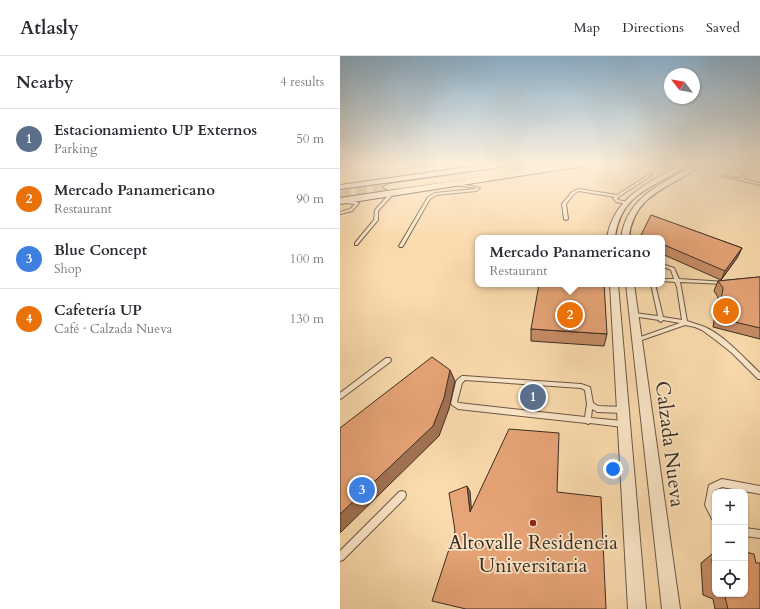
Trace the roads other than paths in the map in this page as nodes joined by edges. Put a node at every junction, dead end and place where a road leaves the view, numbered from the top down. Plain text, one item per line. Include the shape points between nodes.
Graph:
1 (377, 190) edge
2 (381, 190) edge
3 (386, 190) edge
4 (436, 190) edge
5 (476, 190) edge
6 (627, 190) edge
7 (643, 190) edge
8 (658, 190) edge
9 (434, 194) junction
10 (617, 196) junction
11 (633, 196) junction
12 (645, 198) junction
13 (342, 200) edge
14 (357, 201) junction
15 (626, 203) junction
16 (340, 213) edge
17 (566, 219) dead end
18 (612, 235) edge
19 (626, 235) edge
20 (356, 244) dead end
21 (401, 246) dead end
22 (665, 266) edge
23 (665, 280) edge
24 (677, 281) junction
25 (728, 283) edge
26 (630, 287) edge
27 (654, 287) edge
28 (613, 288) edge
29 (634, 315) junction
30 (661, 320) junction
31 (685, 323) junction
32 (637, 340) junction
33 (388, 360) dead end
34 (760, 377) edge
35 (340, 396) edge
36 (590, 404) junction
37 (623, 410) junction
38 (588, 421) junction
39 (624, 424) junction
40 (760, 490) edge
41 (402, 494) dead end
42 (712, 510) edge
43 (748, 532) edge
44 (760, 534) edge
45 (340, 558) edge
46 (637, 609) edge
47 (671, 609) edge

1 - 13 street
2 - 14 street
3 - 20 lane via 376,211 376,220
4 - 9 lane
5 - 9 lane
6 - 10 lane
7 - 11 street
8 - 12 street
9 - 21 lane via 429,198
10 - 15 lane via 617,201
10 - 17 lane via 584,190 573,193 564,204
11 - 12 street
11 - 15 street
12 - 19 street via 632,212
13 - 14 street
14 - 16 lane via 351,210
15 - 18 street via 616,218
22 - 24 lane via 673,269
23 - 24 lane
24 - 25 lane
24 - 31 lane
26 - 29 street, Calzada Nueva
27 - 30 lane
28 - 37 street
29 - 30 lane
29 - 32 street, Calzada Nueva
30 - 31 lane
31 - 32 lane
31 - 34 lane via 703,329 734,352
32 - 47 street, Calzada Nueva
33 - 35 lane
36 - 37 lane via 597,409
36 - 38 lane
36 - 38 lane via 588,389 581,386 464,378 459,382 454,403 458,406
37 - 39 street
38 - 39 lane
39 - 46 street
40 - 42 lane via 722,483 712,488 709,505
41 - 45 lane
43 - 44 lane

